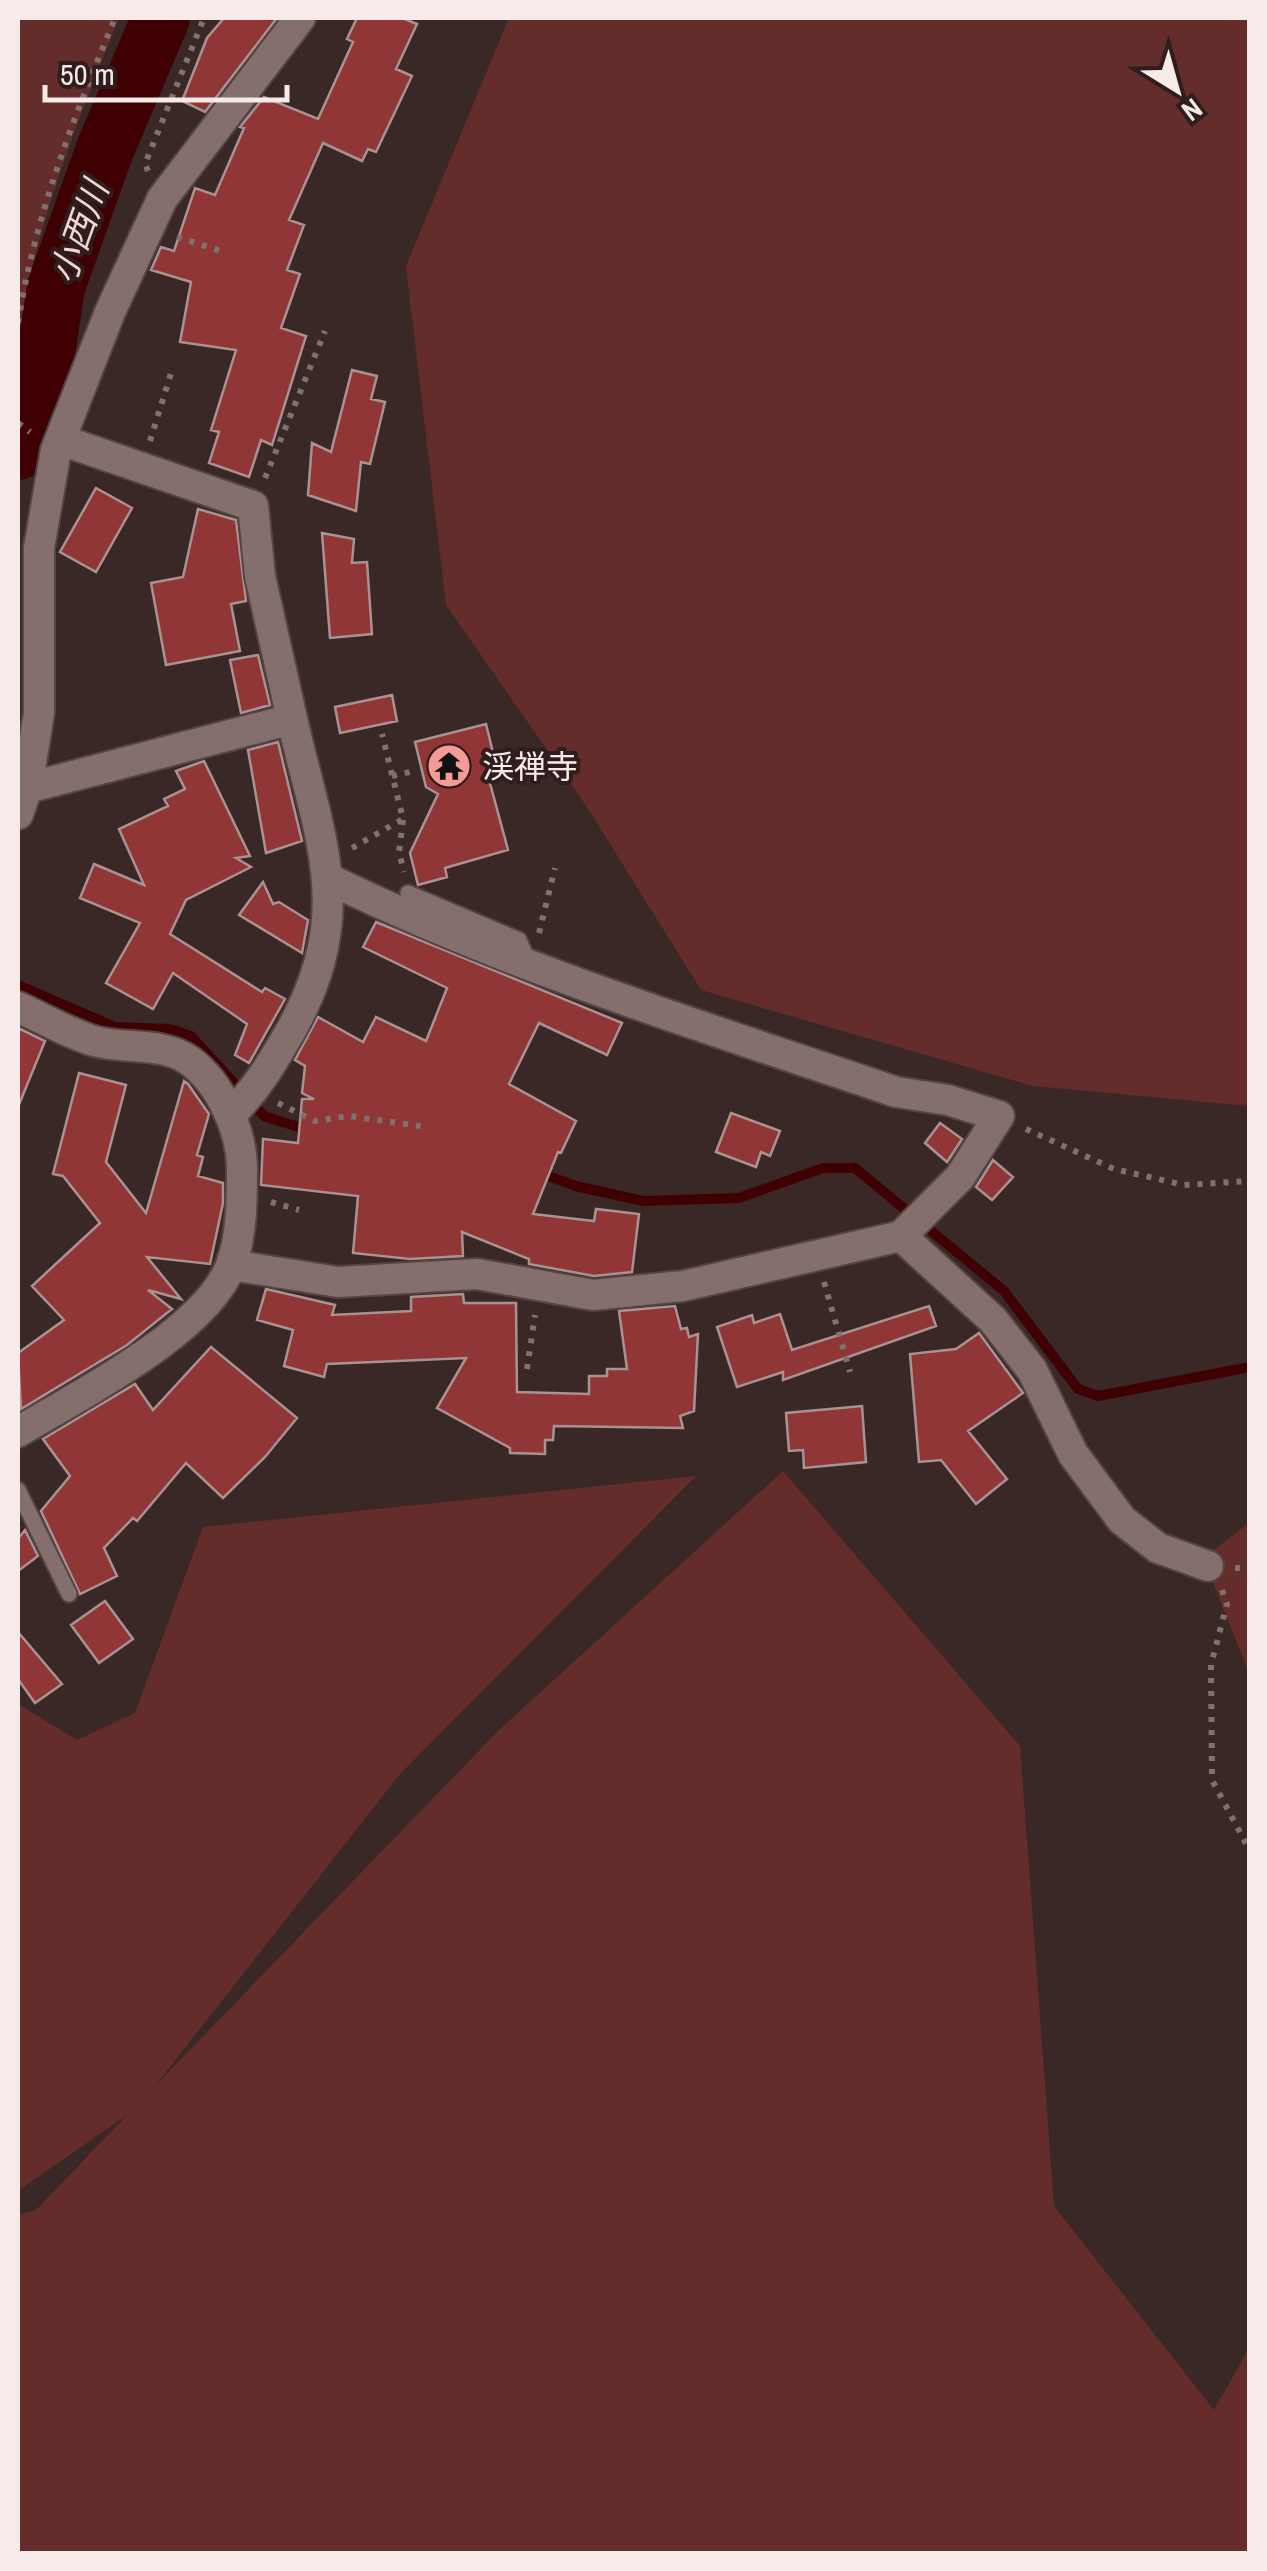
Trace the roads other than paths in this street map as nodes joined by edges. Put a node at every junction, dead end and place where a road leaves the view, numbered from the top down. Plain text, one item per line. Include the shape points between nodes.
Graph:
1 (300, 18) edge
2 (61, 440) junction
3 (292, 719) junction
4 (22, 801) edge
5 (328, 879) junction
6 (408, 893) road end
7 (531, 968) junction
8 (18, 1007) edge
9 (232, 1113) junction
10 (901, 1236) junction
11 (231, 1266) junction
12 (18, 1432) edge
13 (18, 1490) edge
14 (1208, 1566) road end
15 (69, 1594) dead end

1 - 2 street via 162,199
2 - 3 street via 253,506 260,576
2 - 4 street via 39,548 39,713
3 - 4 street
3 - 5 street
5 - 7 street
5 - 9 street via 330,924 320,971 258,1088
6 - 7 lane via 519,940
7 - 10 street via 896,1092 999,1116 960,1177
8 - 9 street via 96,1042 151,1046 190,1062
9 - 11 street via 242,1148 243,1193
10 - 11 street via 682,1286 593,1295 477,1274 338,1282
10 - 14 street via 1013,1345 1072,1454 1122,1520 1158,1548
11 - 12 street via 213,1294 172,1332
13 - 15 lane

